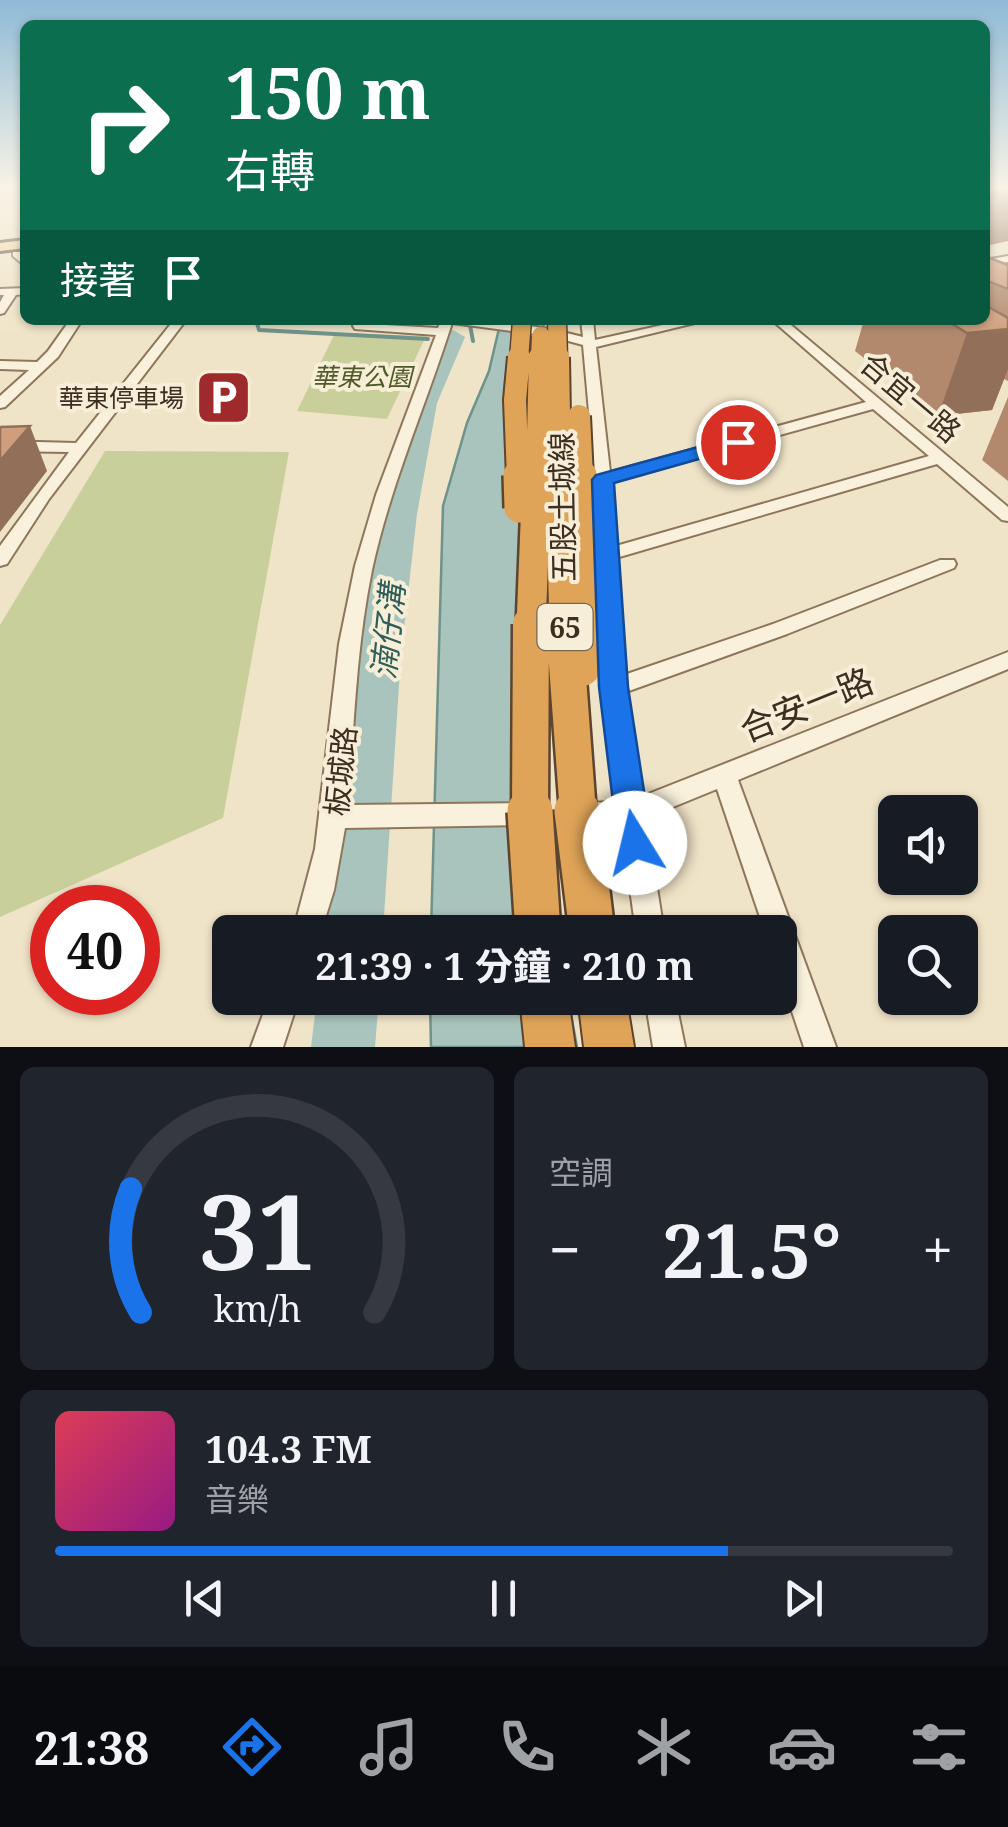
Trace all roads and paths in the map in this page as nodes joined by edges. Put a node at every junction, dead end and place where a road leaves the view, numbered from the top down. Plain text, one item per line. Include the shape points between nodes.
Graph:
1 (12, 292) edge
2 (0, 311) edge
3 (72, 325) edge
4 (176, 325) edge
5 (360, 325) edge
6 (418, 325) edge
7 (451, 325) edge
8 (503, 325) edge
9 (596, 325) edge
10 (784, 325) edge
11 (554, 327) edge
12 (0, 365) edge
13 (41, 366) junction
14 (0, 404) edge
15 (874, 404) junction
16 (0, 446) edge
17 (80, 448) junction
18 (940, 458) junction
19 (603, 480) junction
20 (1008, 516) edge
21 (608, 554) junction
22 (0, 560) edge
23 (947, 564) dead end
24 (1008, 660) edge
25 (614, 687) junction
26 (724, 774) junction
27 (630, 813) junction
28 (582, 815) junction
29 (336, 817) junction
30 (313, 915) edge
31 (536, 915) edge
32 (591, 915) edge
33 (647, 915) edge
34 (278, 1015) edge
35 (546, 1015) edge
36 (604, 1015) edge
37 (663, 1015) edge
38 (266, 1047) edge
39 (550, 1047) edge
40 (609, 1047) edge
41 (670, 1047) edge
42 (820, 1047) edge

1 - 2 street
3 - 13 street
4 - 17 street
5 - 6 street
7 - 29 street, 板城路 via 378,510 356,604
8 - 11 street
9 - 11 street
10 - 15 street, 合宜一路
11 - 19 street
11 - 28 highway, bridge via 587,573
11 - 31 highway, 五股土城線 / 65, bridge via 528,606
12 - 13 street
13 - 14 street
15 - 18 street, 合宜一路
15 - 19 street
16 - 17 street
17 - 22 street
18 - 20 street, 合宜一路
18 - 21 street
19 - 21 street
21 - 25 street
23 - 25 street
24 - 26 street, 合安一路
25 - 27 street
26 - 27 street, 合安一路
26 - 42 street
27 - 28 street
27 - 33 street
28 - 29 street, bridge
28 - 32 highway, bridge
29 - 30 street, 板城路
34 - 38 street
35 - 39 highway
36 - 40 highway
37 - 41 street

